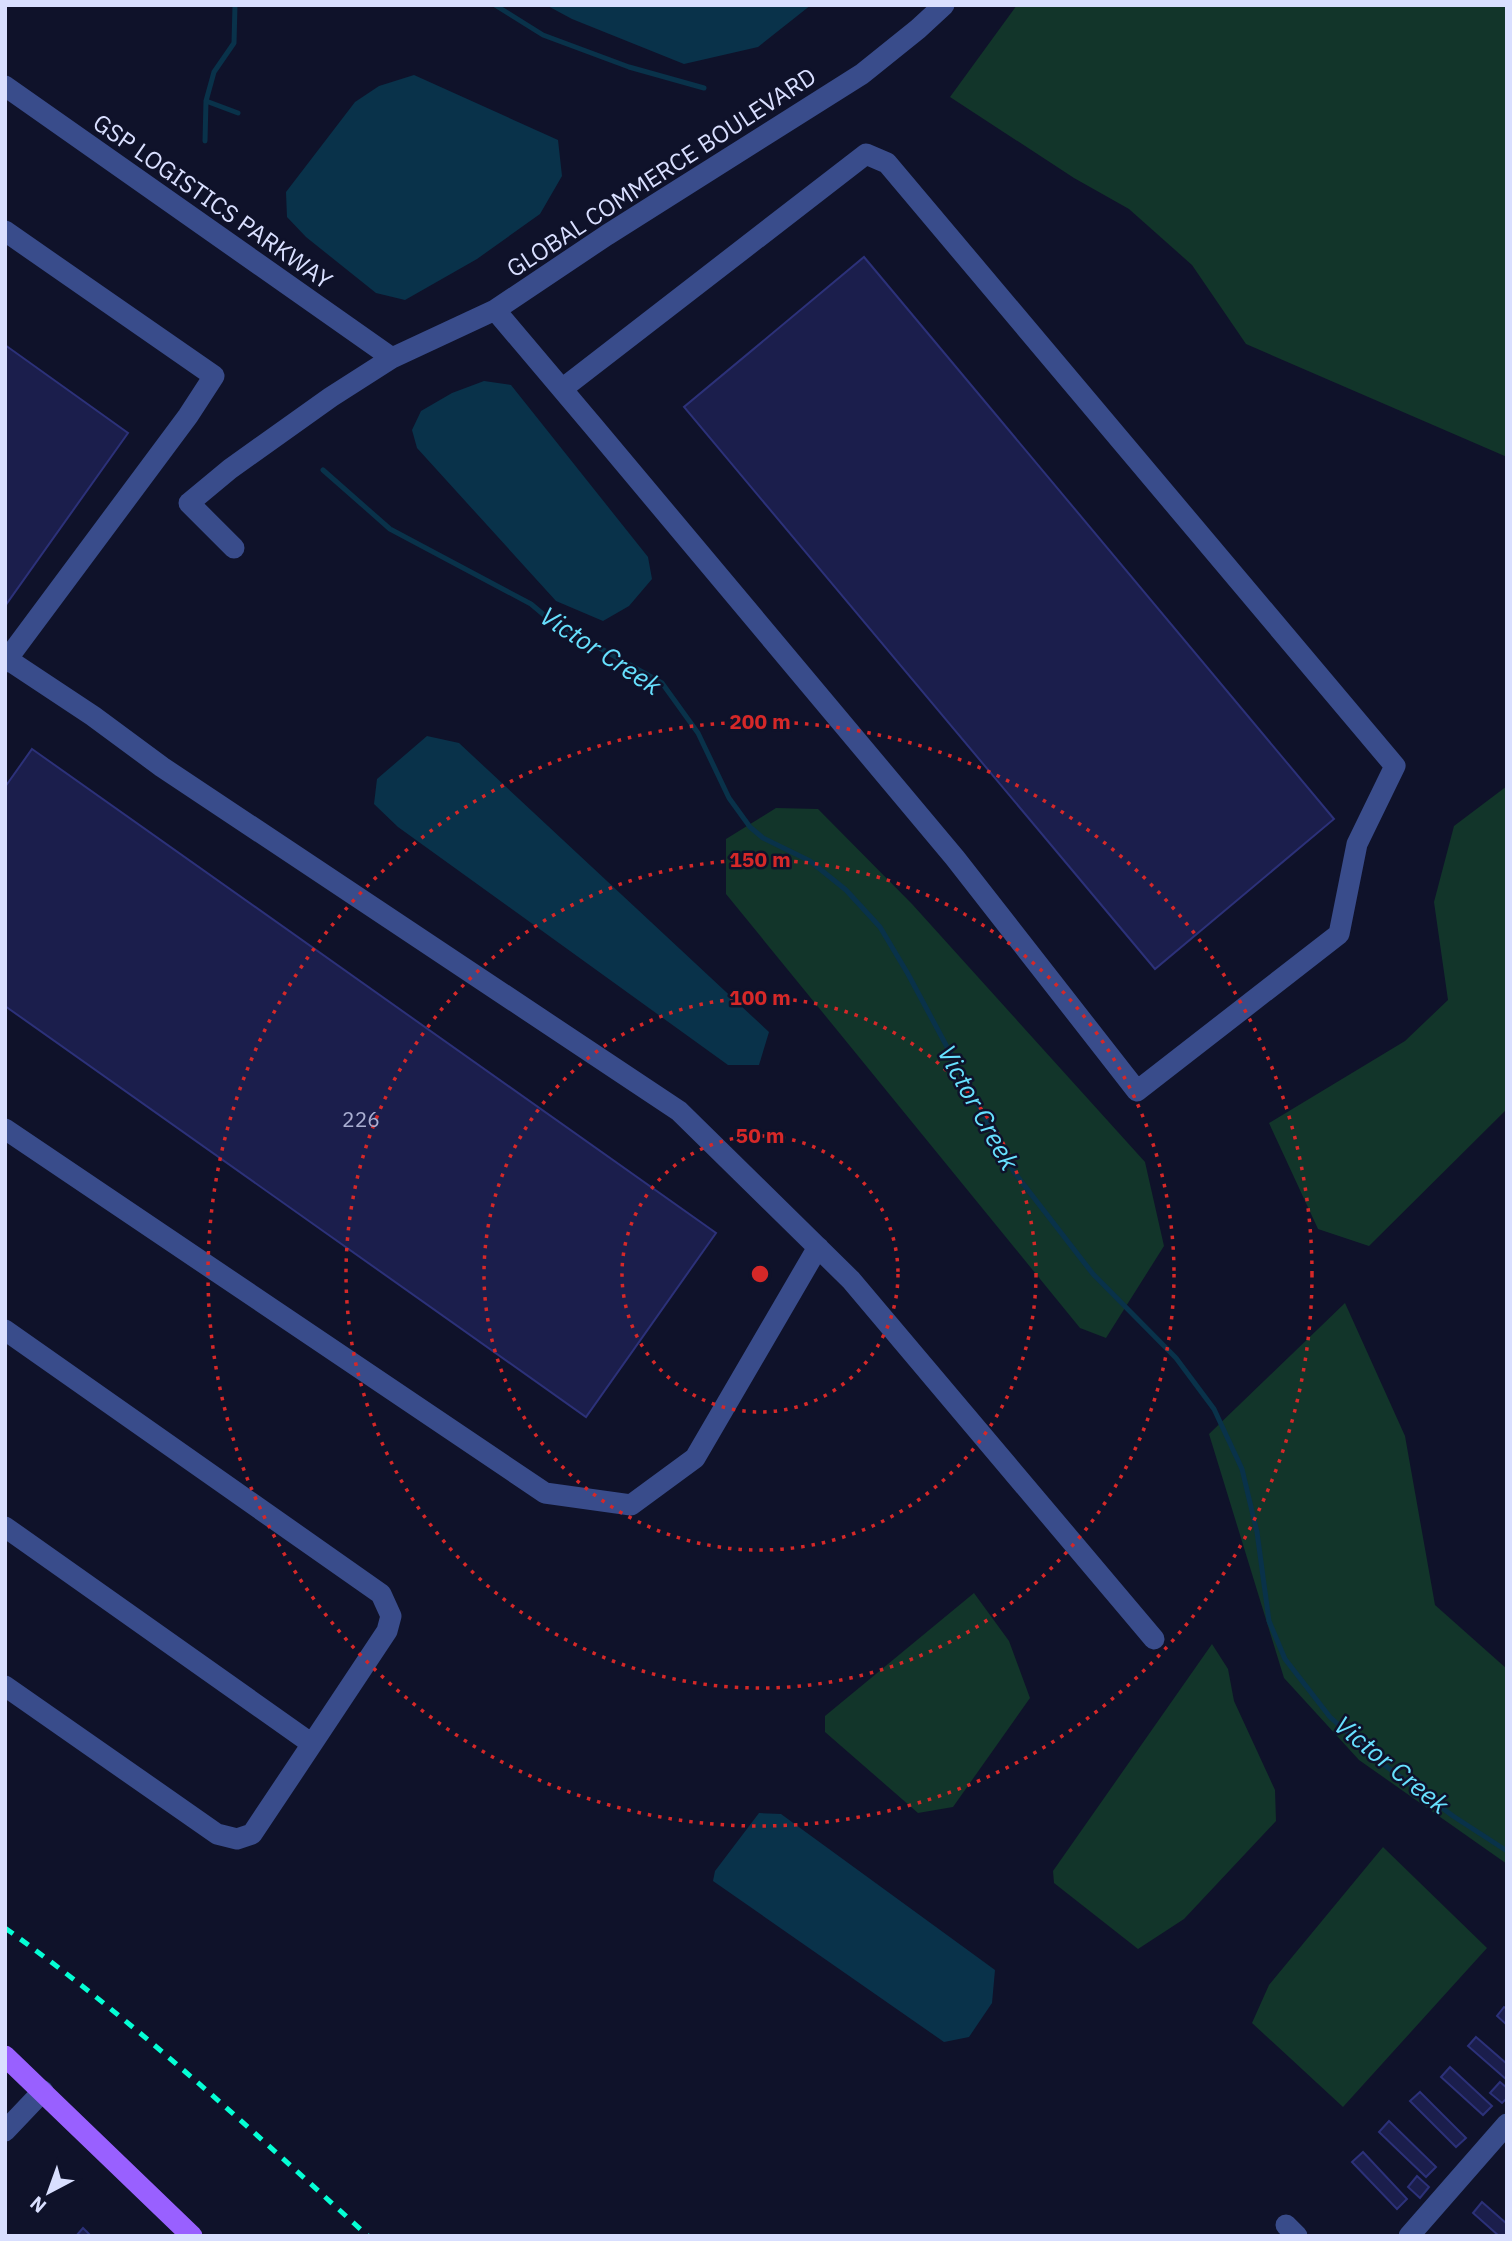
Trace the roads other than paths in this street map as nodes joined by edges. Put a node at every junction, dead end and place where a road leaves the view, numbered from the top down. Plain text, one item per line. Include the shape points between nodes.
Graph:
1 (944, 5) edge
2 (5, 86) edge
3 (5, 231) edge
4 (495, 310) junction
5 (392, 359) junction
6 (562, 389) junction
7 (234, 548) dead end
8 (6, 661) edge
9 (5, 1129) edge
10 (818, 1247) junction
11 (5, 1330) edge
12 (5, 1527) edge
13 (1154, 1639) dead end
14 (5, 1686) edge
15 (312, 1744) junction
16 (5, 2056) edge
17 (43, 2091) junction
18 (1507, 2124) edge
19 (5, 2132) edge
20 (192, 2236) edge
21 (1409, 2236) edge

1 - 4 street, GLOBAL COMMERCE BOULEVARD via 862,74
2 - 5 street, GSP LOGISTICS PARKWAY
3 - 8 street via 214,376
4 - 5 street, GLOBAL COMMERCE BOULEVARD
4 - 6 street
5 - 7 street, GLOBAL COMMERCE BOULEVARD via 331,397 189,503
6 - 6 street via 955,858 1137,1091 1339,934 1357,844 1395,766 887,163 866,154
8 - 10 street via 679,1111
9 - 10 street via 545,1493 631,1505 695,1458
10 - 13 street via 852,1280
11 - 15 street via 381,1594 391,1616 387,1631
12 - 15 street
14 - 15 street via 217,1834 237,1839 252,1835
16 - 17 main road
17 - 19 street
17 - 20 main road
18 - 21 street

